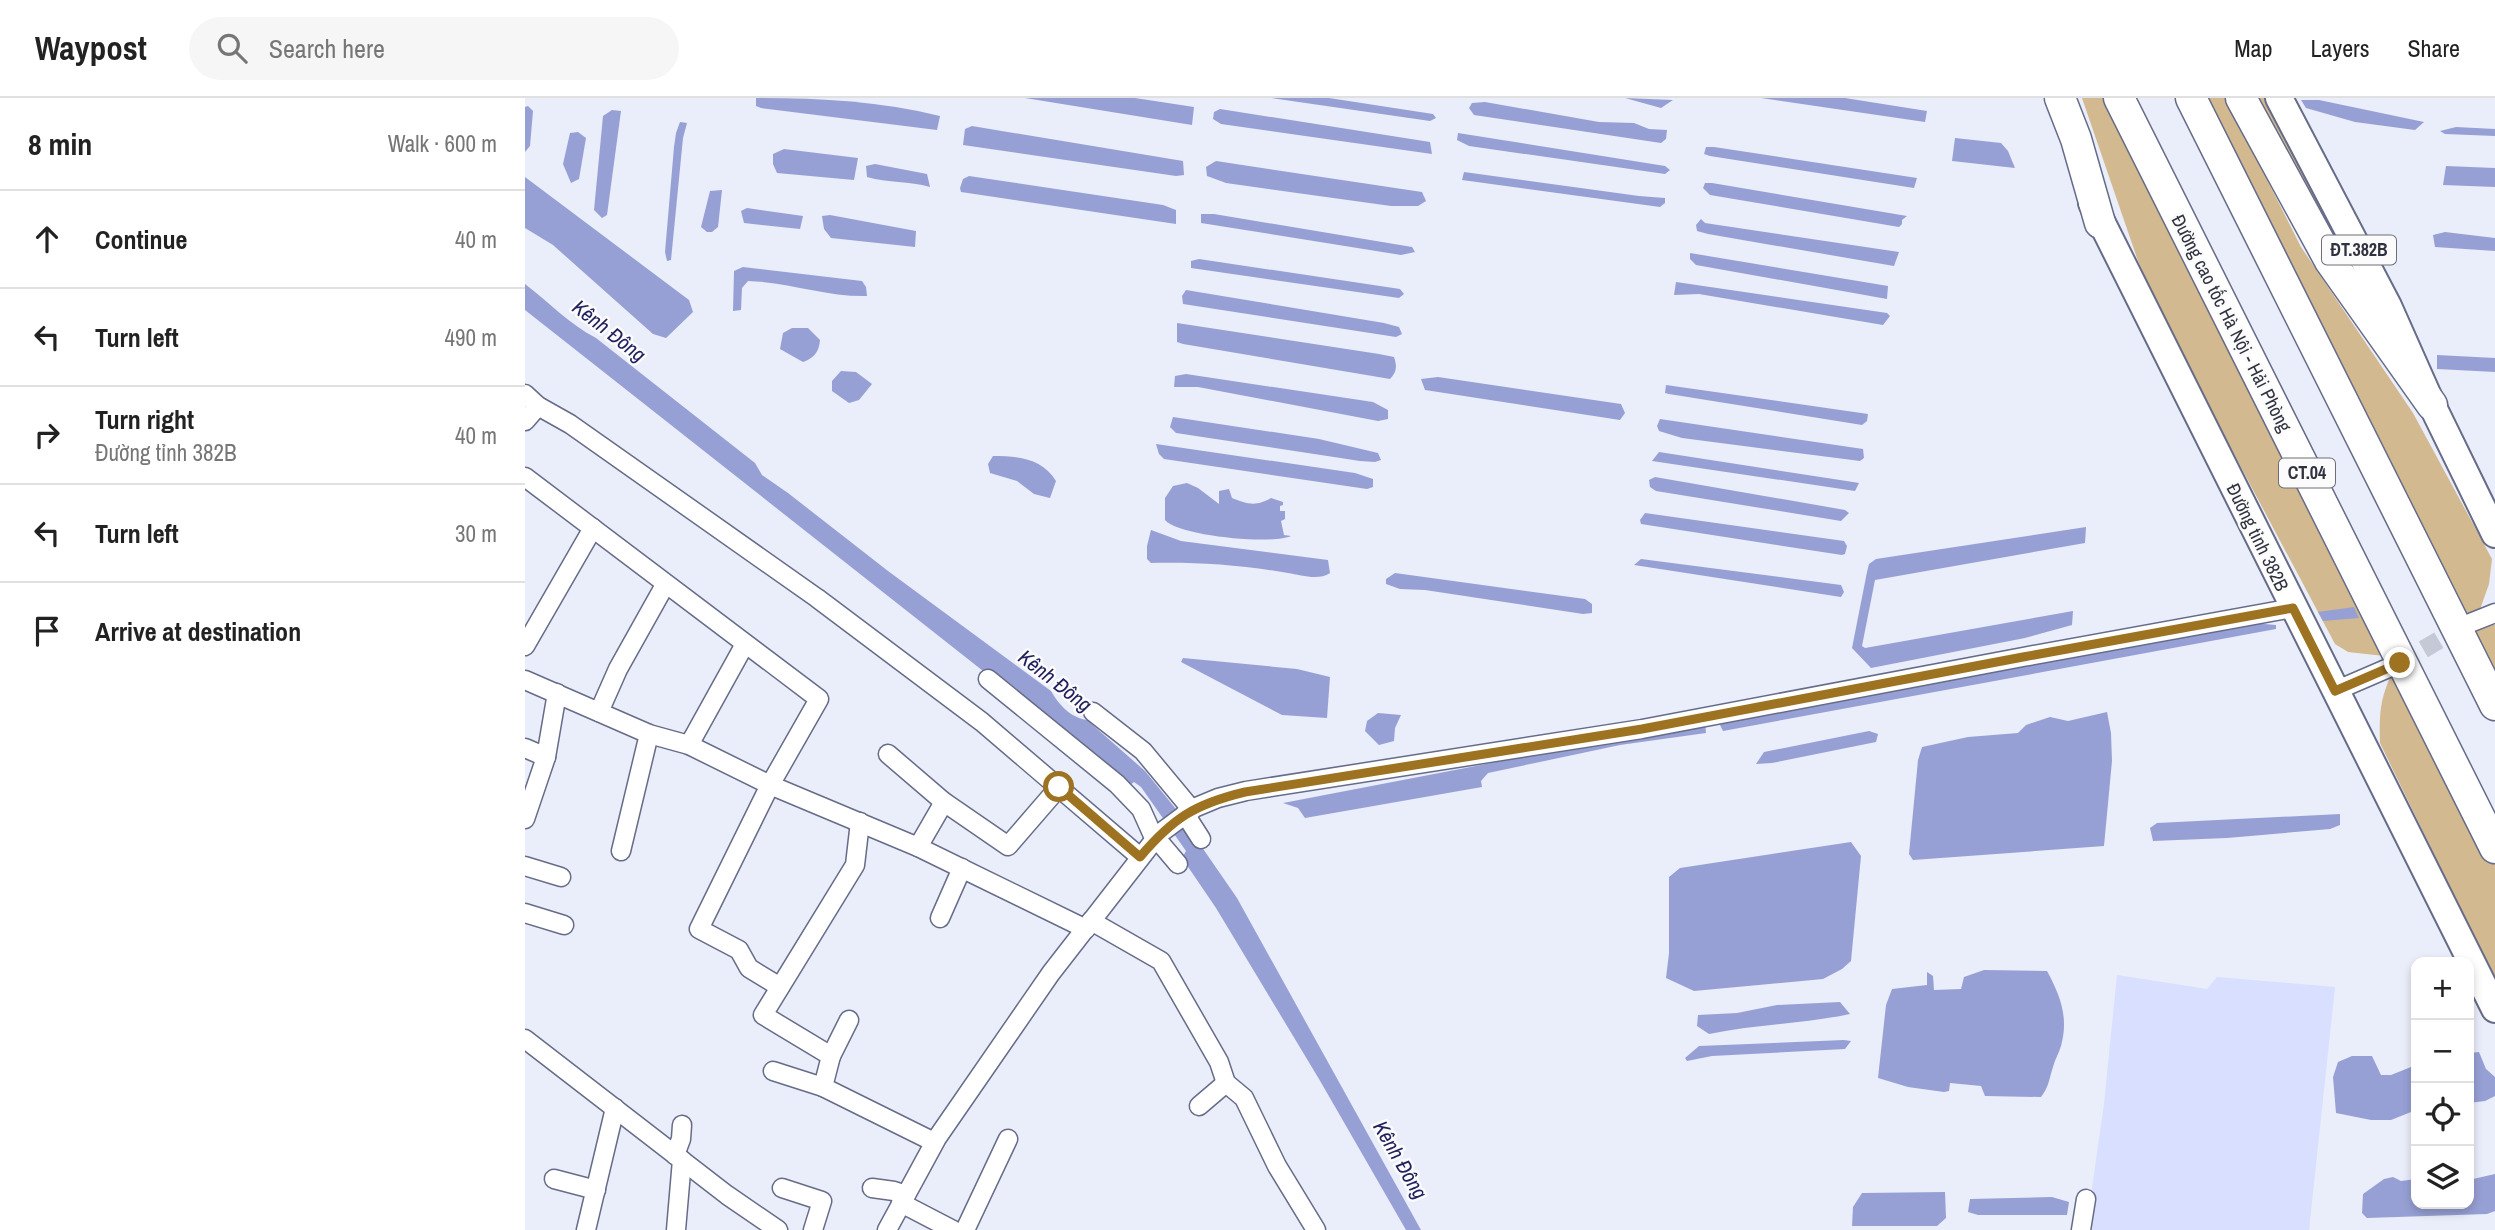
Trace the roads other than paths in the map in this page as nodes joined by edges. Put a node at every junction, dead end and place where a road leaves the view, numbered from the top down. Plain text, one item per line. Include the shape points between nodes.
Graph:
1 (2049, 98) edge
2 (2060, 98) edge
3 (2119, 98) edge
4 (2191, 98) edge
5 (2241, 98) edge
6 (2279, 98) edge
7 (2100, 223) junction
8 (532, 400) edge
9 (2432, 405) junction
10 (525, 421) edge
11 (525, 477) edge
12 (593, 528) junction
13 (2495, 534) edge
14 (665, 585) junction
15 (2293, 608) junction
16 (2495, 613) edge
17 (2465, 625) tunnel mouth
18 (745, 644) junction
19 (525, 646) edge
20 (2400, 663) tunnel mouth
21 (988, 679) dead end
22 (525, 680) edge
23 (2335, 691) junction
24 (557, 693) junction
25 (2495, 705) edge
26 (599, 712) junction
27 (1093, 712) dead end
28 (649, 734) junction
29 (689, 745) junction
30 (525, 748) edge
31 (888, 754) dead end
32 (546, 757) junction
33 (770, 785) junction
34 (1059, 787) junction
35 (944, 802) junction
36 (1188, 812) junction
37 (525, 819) edge
38 (860, 822) junction
39 (1157, 837) junction
40 (1202, 839) dead end
41 (918, 847) junction
42 (2495, 848) edge
43 (621, 851) dead end
44 (1140, 857) junction
45 (1178, 864) dead end
46 (525, 866) edge
47 (963, 868) junction
48 (561, 877) dead end
49 (525, 913) edge
50 (940, 918) dead end
51 (564, 925) dead end
52 (1088, 925) junction
53 (781, 987) junction
54 (2495, 1009) edge
55 (849, 1020) dead end
56 (525, 1038) edge
57 (831, 1056) junction
58 (773, 1071) dead end
59 (1226, 1083) junction
60 (823, 1087) junction
61 (1199, 1107) dead end
62 (615, 1108) junction
63 (682, 1125) dead end
64 (1008, 1139) dead end
65 (934, 1142) junction
66 (679, 1157) junction
67 (554, 1179) dead end
68 (782, 1188) dead end
69 (872, 1188) dead end
70 (596, 1190) junction
71 (903, 1199) junction
72 (2086, 1199) dead end
73 (957, 1229) edge
74 (586, 1230) edge
75 (676, 1230) edge
76 (778, 1230) edge
77 (813, 1230) edge
78 (887, 1230) edge
79 (1316, 1230) edge
80 (2081, 1230) edge

1 - 7 main road, Đường tỉnh 382B
2 - 7 highway
3 - 42 highway, Đường cao tốc Hà Nội - Hải Phòng / CT.04
4 - 25 highway
5 - 9 highway via 2330,261
6 - 9 main road, ĐT.382B via 2388,306
7 - 15 main road, Đường tỉnh 382B
8 - 10 street
8 - 34 street via 817,598 982,722
9 - 13 main road, ĐT.382B
11 - 12 street
12 - 14 street
12 - 19 street
14 - 18 street
14 - 26 street
15 - 23 main road, Đường tỉnh 382B
15 - 36 street via 1642,729 1245,792 1217,798
16 - 17 street
18 - 29 street
18 - 33 street via 818,699
20 - 23 street
21 - 39 street via 1117,784 1141,808
22 - 24 street
23 - 54 main road, Đường tỉnh 382B
24 - 26 street
24 - 32 street
26 - 28 street
27 - 36 street via 1143,751
28 - 29 street
28 - 43 street
29 - 33 street
30 - 32 street
31 - 35 street
32 - 37 street
33 - 38 street
33 - 53 street via 699,929 739,950 749,968
34 - 35 street via 1008,846
34 - 44 street
35 - 41 street
36 - 39 street
36 - 40 street
38 - 41 street
38 - 53 street via 855,865
39 - 44 street
39 - 45 street
41 - 47 street
44 - 52 street
46 - 48 street
47 - 50 street
47 - 52 street
49 - 51 street
52 - 59 street via 1161,961 1219,1062
52 - 65 street
53 - 57 street via 764,1015
55 - 57 street
56 - 62 street
57 - 60 street
58 - 60 street
59 - 61 street
59 - 79 street via 1244,1098 1277,1166
60 - 65 street
62 - 66 street
62 - 70 street
63 - 66 street
64 - 73 street
65 - 71 street
66 - 75 street
66 - 76 street
67 - 70 street
68 - 77 street via 821,1201
69 - 71 street via 897,1191
70 - 74 street
71 - 73 street
71 - 78 street
72 - 80 street

